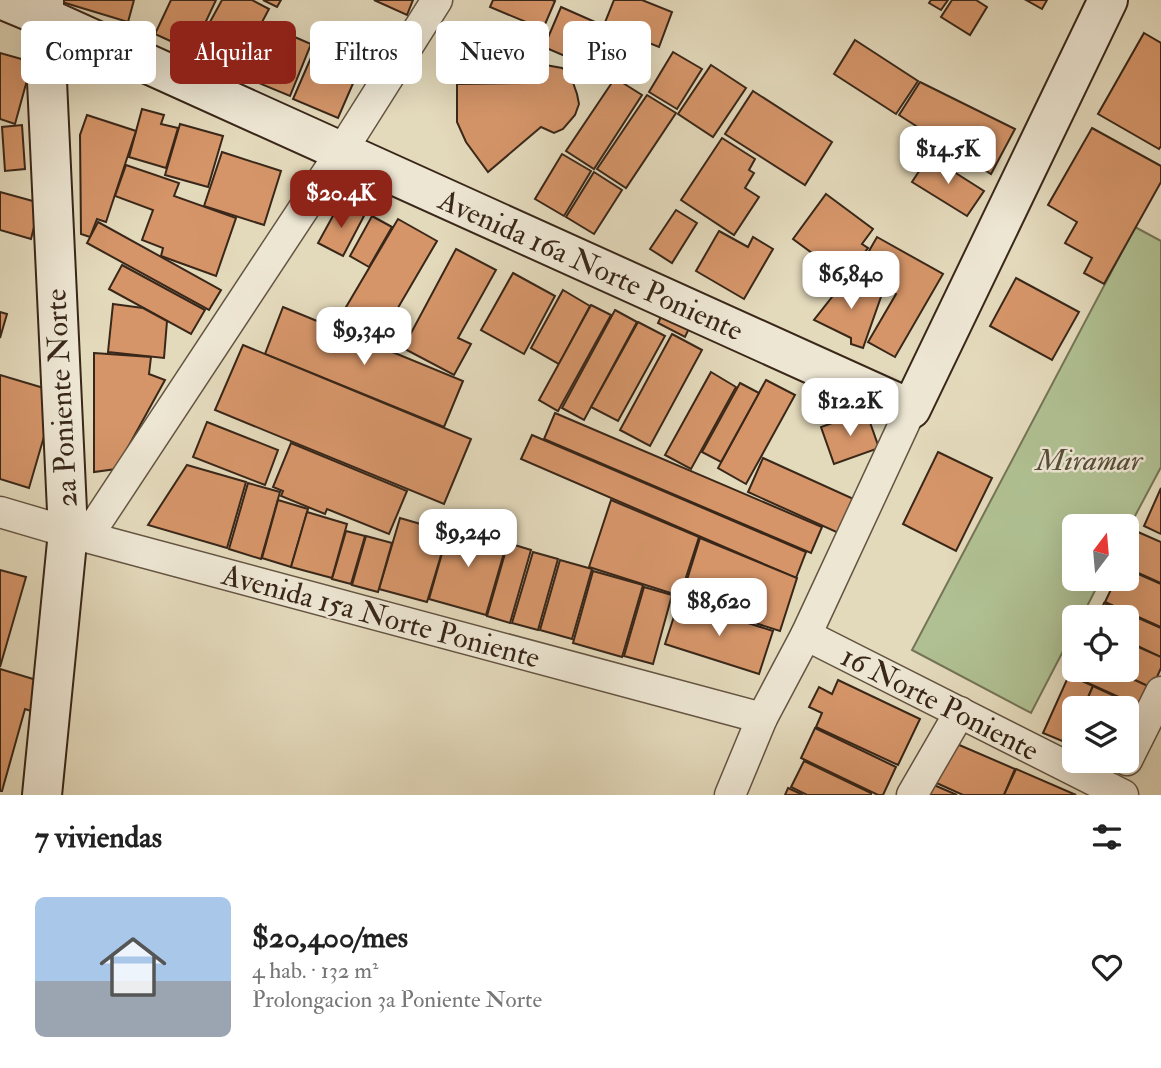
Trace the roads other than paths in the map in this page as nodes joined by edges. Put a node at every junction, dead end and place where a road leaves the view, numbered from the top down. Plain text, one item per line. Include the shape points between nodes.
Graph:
1 (3, 0) edge
2 (437, 0) edge
3 (1108, 0) edge
4 (44, 8) edge
5 (341, 152) junction
6 (911, 409) junction
7 (0, 512) edge
8 (78, 534) junction
9 (806, 635) junction
10 (1161, 692) edge
11 (960, 712) junction
12 (762, 718) junction
13 (1139, 736) edge
14 (1122, 773) edge
15 (1115, 793) edge
16 (41, 795) edge
17 (730, 795) edge
18 (912, 795) edge

1 - 4 street, Avenida 16a Norte Poniente
2 - 5 street
3 - 6 street
4 - 5 street, Avenida 16a Norte Poniente
4 - 8 street, 2a Poniente Norte
5 - 6 street, Avenida 16a Norte Poniente
5 - 8 street
6 - 9 street
7 - 8 street, Avenida 15a Norte Poniente
8 - 12 street, Avenida 15a Norte Poniente
8 - 16 street, 2a Poniente Norte
9 - 11 street, 16 Norte Poniente
9 - 12 street
10 - 13 street
11 - 15 street, 16 Norte Poniente
11 - 18 street
12 - 17 street
14 - 15 street

